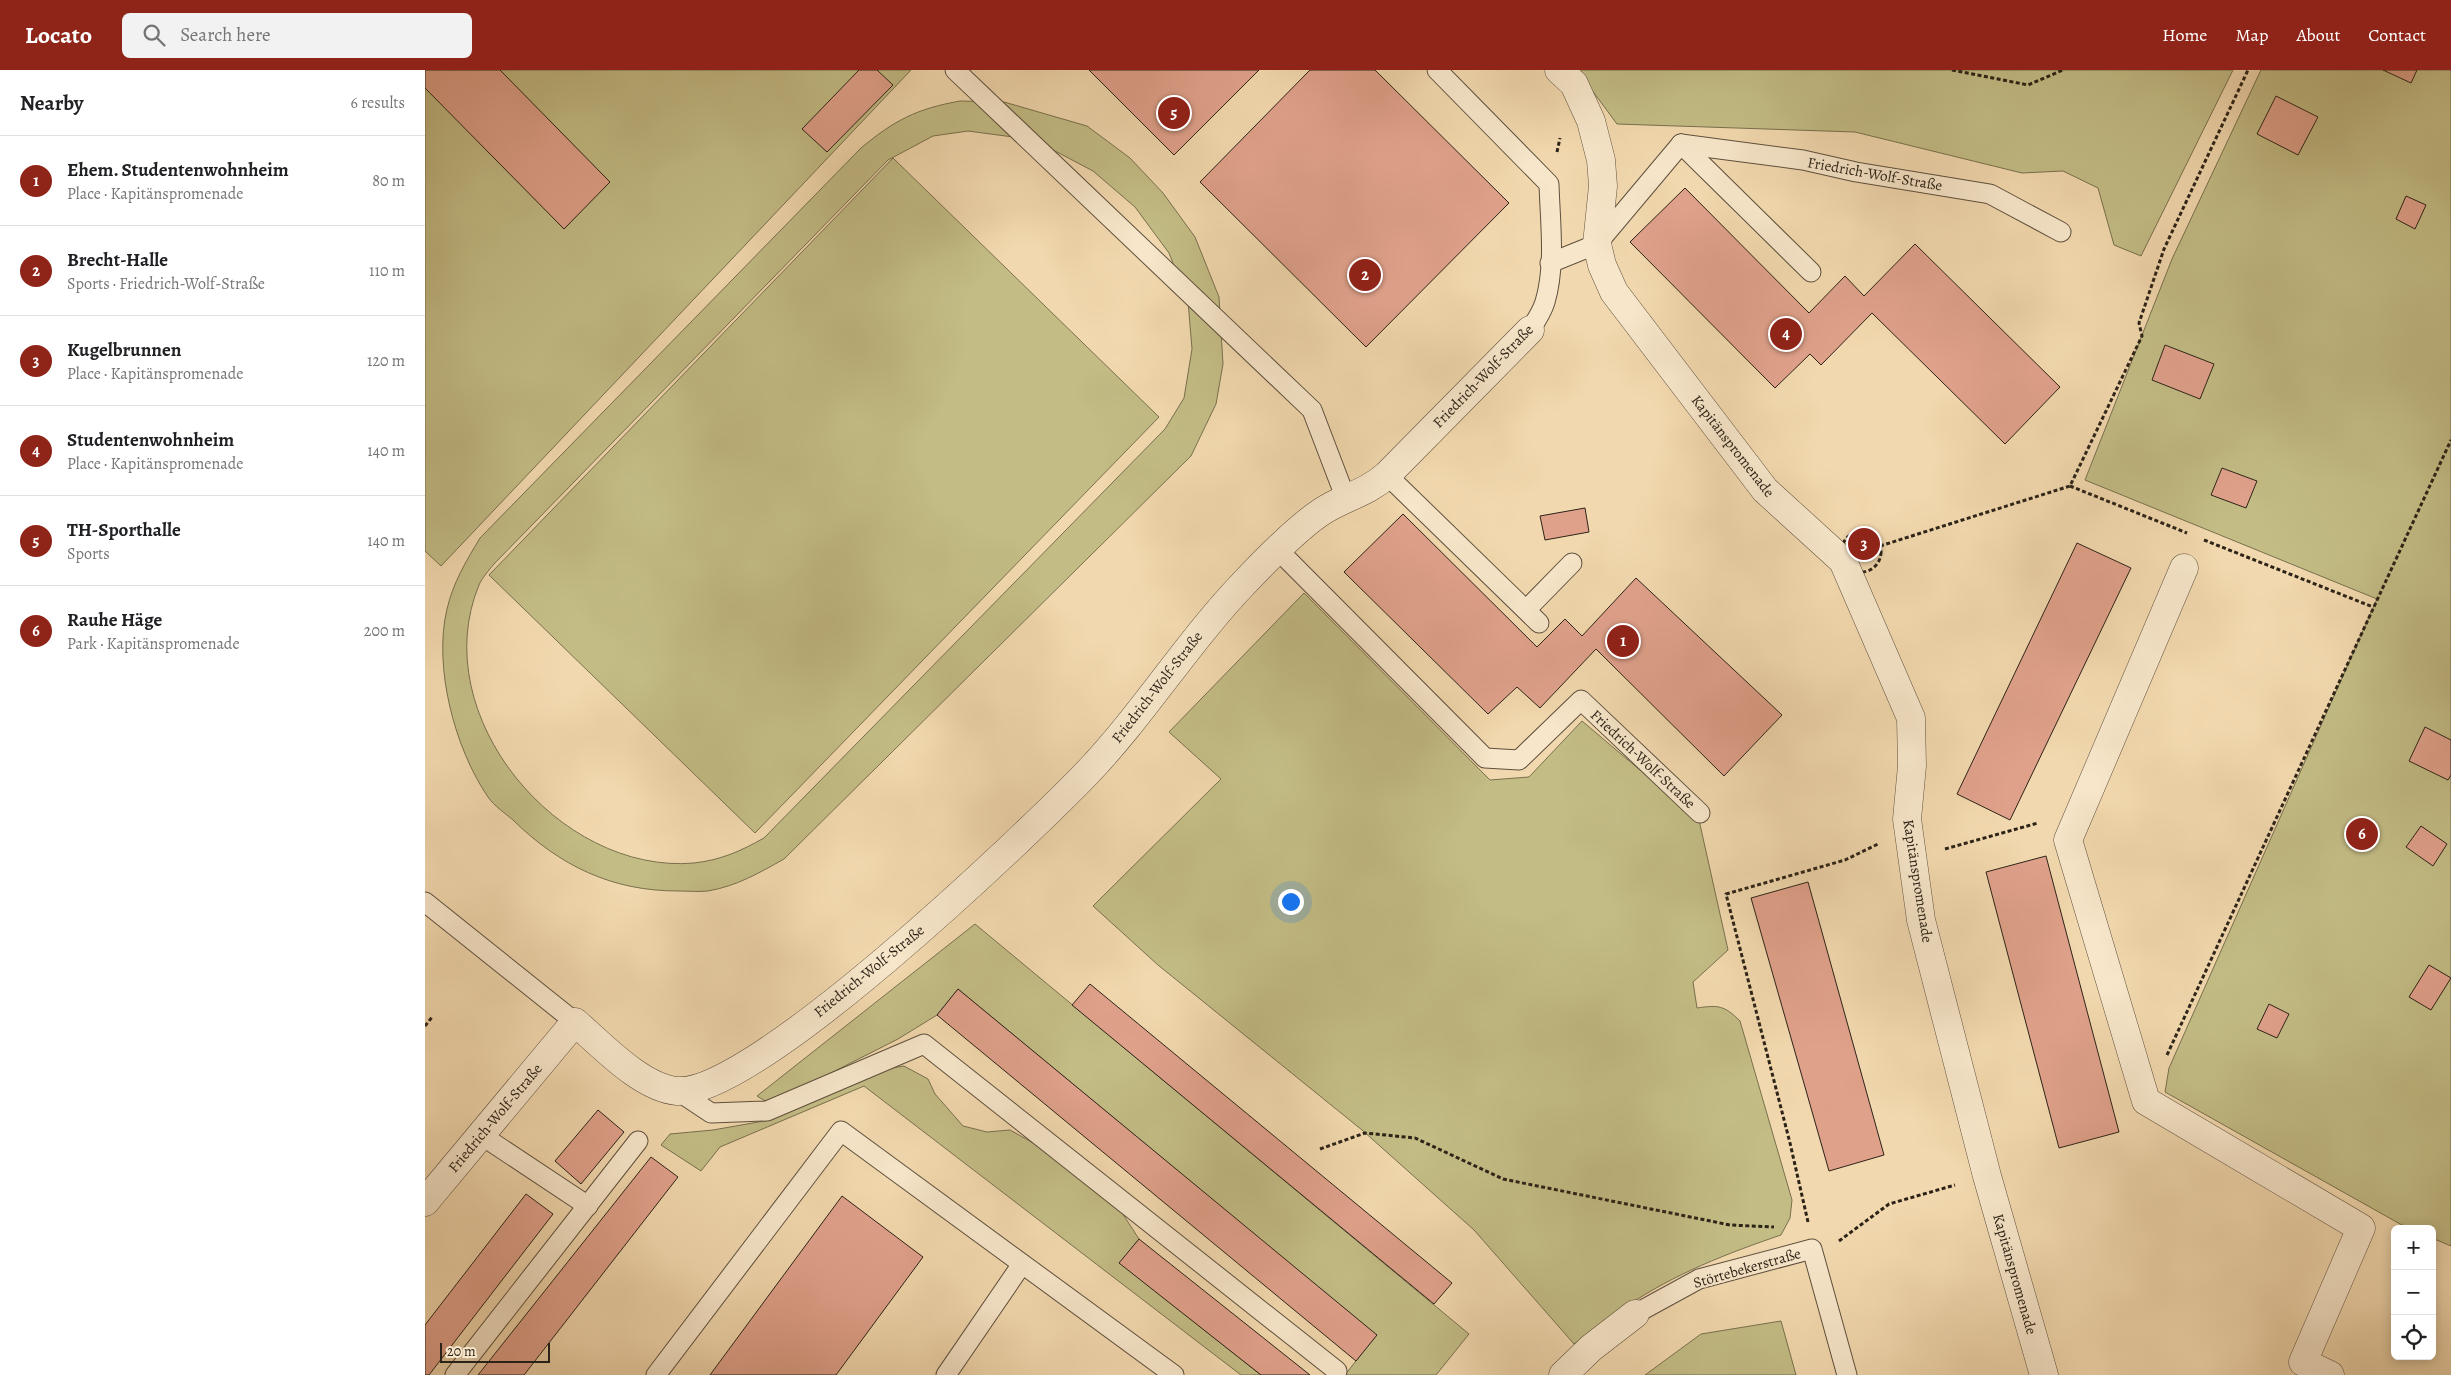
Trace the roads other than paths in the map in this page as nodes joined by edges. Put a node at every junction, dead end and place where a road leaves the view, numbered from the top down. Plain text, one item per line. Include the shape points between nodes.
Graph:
1 (955, 70) edge
2 (1437, 70) edge
3 (1559, 70) edge
4 (1681, 144) junction
5 (2061, 232) dead end
6 (1597, 244) junction
7 (1551, 263) junction
8 (1811, 272) dead end
9 (1531, 330) joint
10 (1387, 475) junction
11 (1346, 499) junction
12 (1278, 550) junction
13 (1572, 563) dead end
14 (2184, 568) road end
15 (1700, 813) dead end
16 (425, 902) edge
17 (575, 1022) junction
18 (678, 1091) junction
19 (481, 1135) junction
20 (638, 1141) dead end
21 (425, 1202) edge
22 (589, 1206) junction
23 (1022, 1264) junction
24 (1635, 1314) joint
25 (1337, 1371) dead end
26 (455, 1375) edge
27 (655, 1375) edge
28 (946, 1375) edge
29 (1174, 1375) edge
30 (1563, 1375) edge
31 (1847, 1375) edge
32 (2044, 1375) edge
33 (2330, 1375) edge

1 - 11 lane via 1312,410
2 - 7 lane, Friedrich-Wolf-Straße via 1549,184
3 - 6 street via 1574,84 1591,121 1601,160 1603,186
4 - 5 lane, Friedrich-Wolf-Straße via 1803,160 1989,194
4 - 6 lane
4 - 8 lane
6 - 7 lane
6 - 32 street, Kapitänspromenade via 1613,291 1765,490 1843,561 1911,718 1912,766 1907,819 1921,920 1987,1176
7 - 9 lane, Friedrich-Wolf-Straße via 1545,300
9 - 10 street, Friedrich-Wolf-Straße
10 - 11 street, Friedrich-Wolf-Straße via 1374,486
10 - 13 lane via 1533,617
11 - 12 street, Friedrich-Wolf-Straße via 1324,510
12 - 15 lane, Friedrich-Wolf-Straße via 1485,758 1519,760 1581,700
12 - 18 street, Friedrich-Wolf-Straße via 1212,618 1129,725 1087,772 918,934 802,1026 733,1074 702,1087
14 - 33 street via 2068,840 2146,1101 2361,1228 2303,1362
16 - 17 lane
17 - 18 street, Friedrich-Wolf-Straße via 630,1069 660,1087
17 - 19 street, Friedrich-Wolf-Straße
18 - 25 lane via 711,1113 767,1111 924,1044
19 - 21 street, Friedrich-Wolf-Straße
19 - 22 lane
20 - 22 lane
22 - 26 lane
23 - 27 lane via 841,1132
23 - 28 lane
23 - 29 lane
24 - 30 street, Störtebekerstraße via 1591,1348
24 - 31 lane, Störtebekerstraße via 1699,1279 1811,1249

